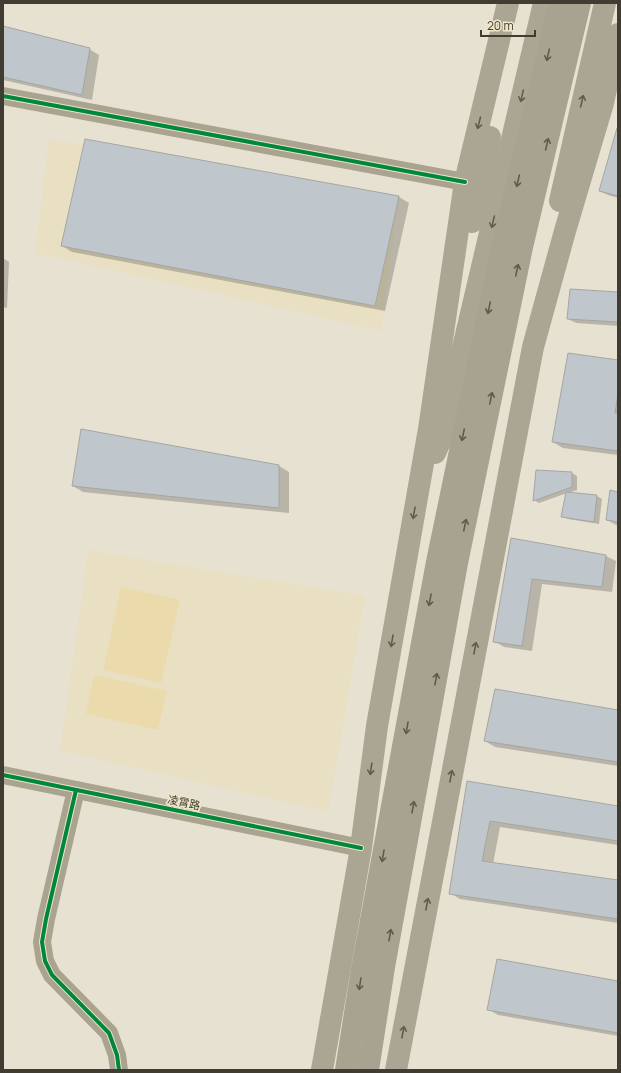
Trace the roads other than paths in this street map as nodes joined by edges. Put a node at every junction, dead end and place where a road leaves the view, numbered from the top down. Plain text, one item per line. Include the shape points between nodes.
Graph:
1 (508, 3) edge
2 (521, 3) edge
3 (544, 3) edge
4 (560, 3) edge
5 (580, 3) edge
6 (605, 3) edge
7 (618, 34) edge
8 (3, 96) edge
9 (465, 182) junction
10 (565, 231) junction
11 (429, 429) junction
12 (418, 491) junction
13 (3, 775) edge
14 (76, 790) junction
15 (361, 848) junction
16 (119, 1070) edge
17 (322, 1070) edge
18 (346, 1070) edge
19 (368, 1070) edge
20 (396, 1070) edge

1 -> 9 main road
2 - 11 main road
3 -> 12 main road via 442,437
4 -> 18 highway via 503,244 437,562
19 -> 5 highway via 384,967 458,556 522,247
10 -> 6 main road via 558,207
7 - 10 main road via 603,103
8 - 9 street
9 - 11 main road
20 -> 10 main road via 533,347
11 - 12 main road
12 -> 15 main road via 377,726
13 - 14 street, 凌霄路
14 - 15 street, 凌霄路
14 - 16 street via 42,942 45,961 52,975 109,1033
15 - 17 main road

